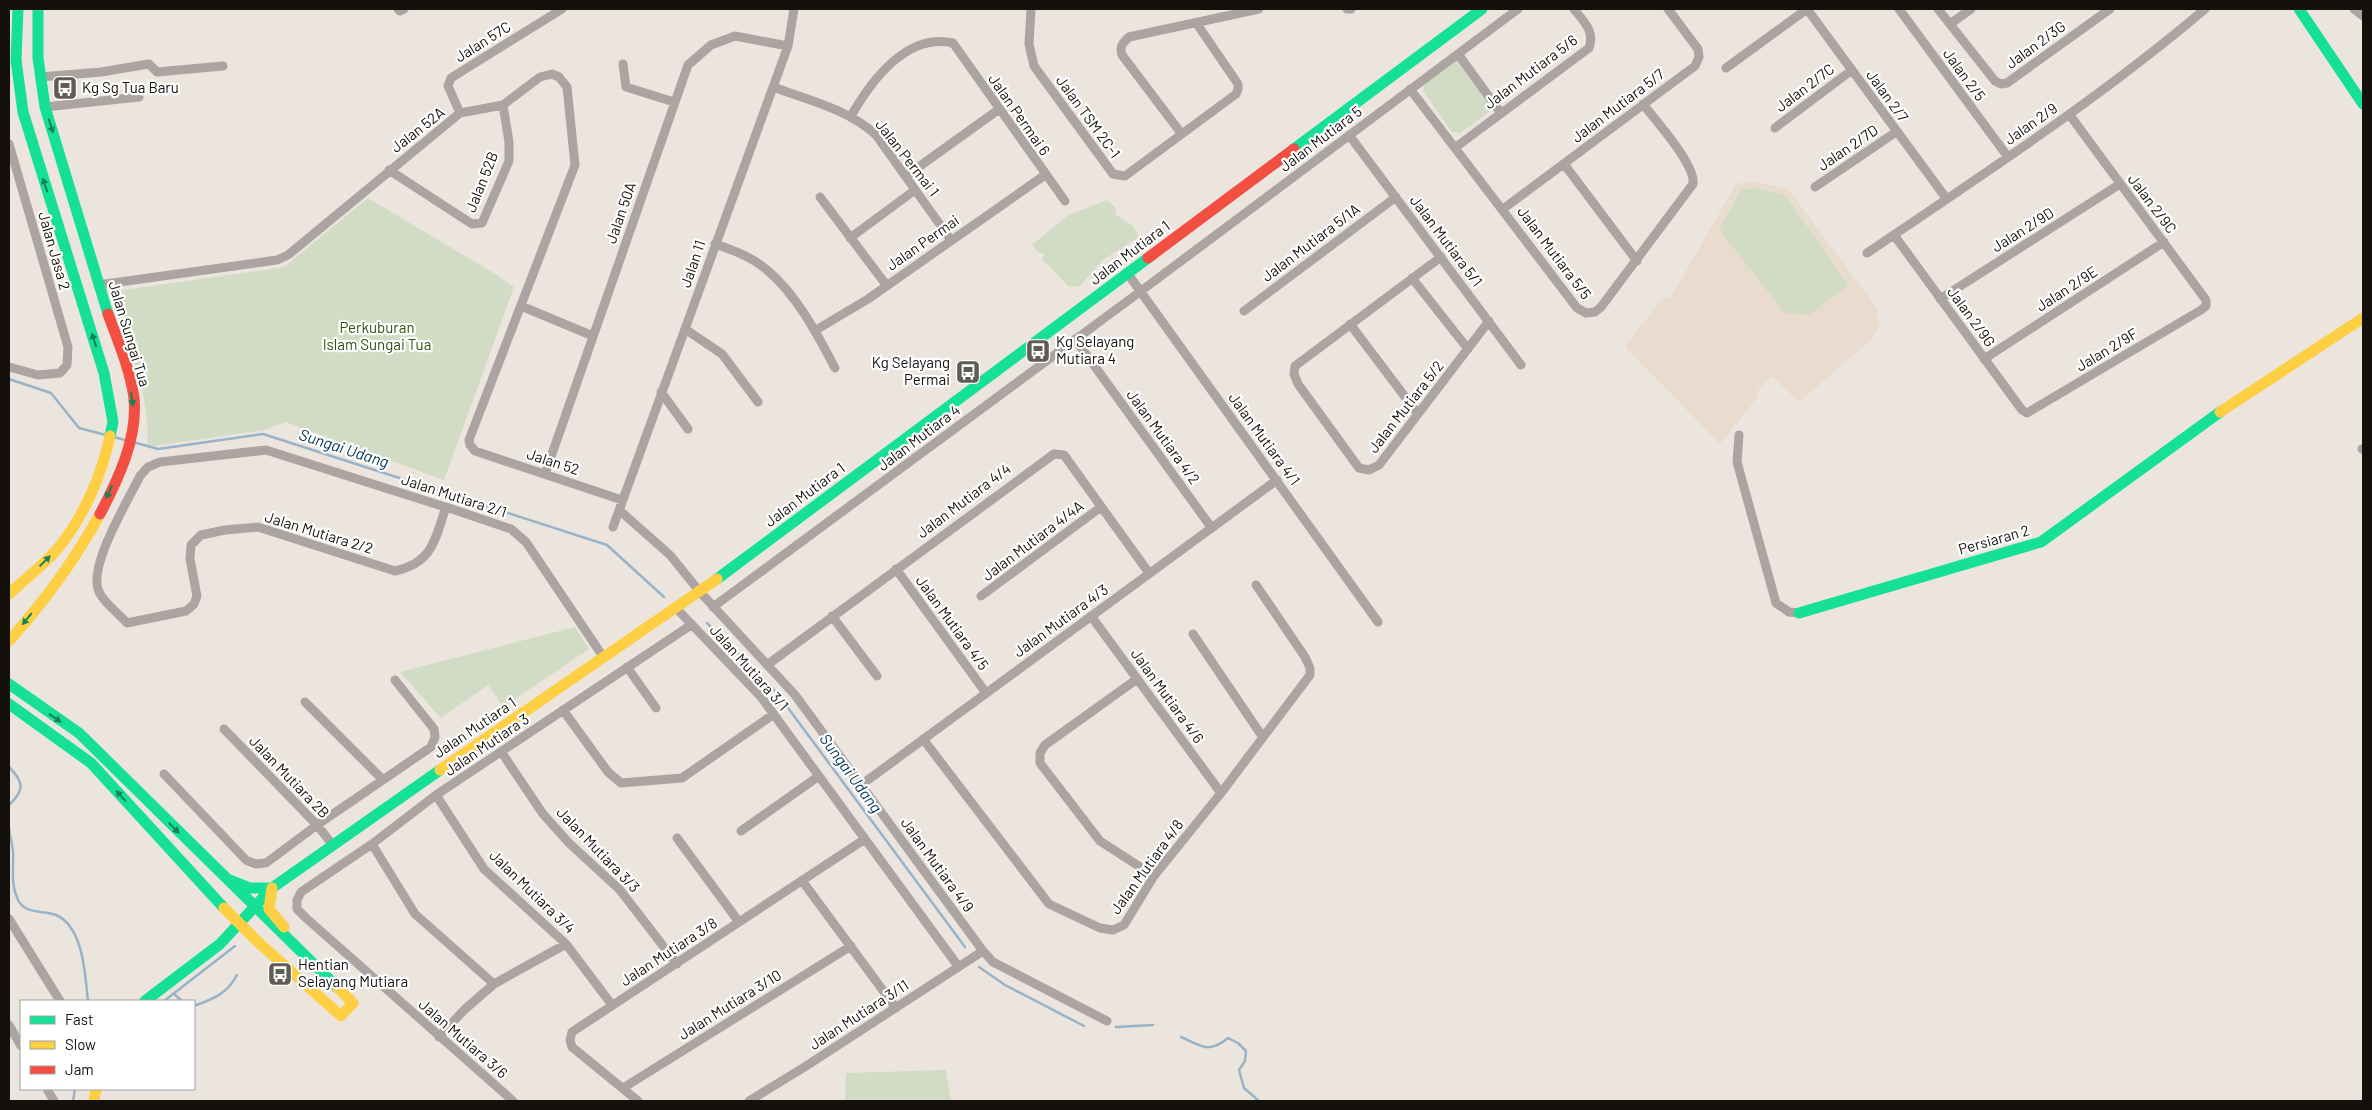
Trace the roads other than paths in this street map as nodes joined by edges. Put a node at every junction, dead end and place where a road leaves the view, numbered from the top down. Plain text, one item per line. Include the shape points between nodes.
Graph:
1 (18, 9) edge
2 (30, 9) edge
3 (38, 9) edge
4 (562, 9) edge
5 (794, 9) edge
6 (1031, 9) edge
7 (1259, 9) edge
8 (1347, 9) edge
9 (1351, 9) edge
10 (1482, 9) edge
11 (1518, 9) edge
12 (1574, 9) edge
13 (1668, 9) edge
14 (1807, 9) edge
15 (1899, 9) edge
16 (1938, 9) edge
17 (1971, 9) edge
18 (2110, 9) edge
19 (2205, 9) edge
20 (2299, 9) edge
21 (2354, 9) edge
22 (2363, 16) edge
23 (1197, 24) junction
24 (1950, 24) junction
25 (788, 46) junction
26 (1458, 54) junction
27 (623, 64) dead end
28 (223, 66) dead end
29 (1726, 68) dead end
30 (1852, 70) junction
31 (39, 72) junction
32 (773, 87) junction
33 (1410, 89) junction
34 (139, 97) dead end
35 (674, 102) junction
36 (1643, 104) junction
37 (2363, 104) edge
38 (503, 105) junction
39 (45, 107) junction
40 (998, 110) junction
41 (1500, 112) junction
42 (460, 113) junction
43 (2069, 114) junction
44 (851, 116) junction
45 (1775, 128) dead end
46 (1896, 132) junction
47 (1181, 133) junction
48 (1349, 134) junction
49 (9, 144) edge
50 (1456, 147) junction
51 (2008, 157) junction
52 (1564, 164) junction
53 (389, 170) junction
54 (1045, 175) junction
55 (906, 176) junction
56 (2120, 184) junction
57 (1815, 187) dead end
58 (915, 190) junction
59 (820, 197) dead end
60 (1396, 197) junction
61 (1946, 198) junction
62 (1065, 202) dead end
63 (1503, 209) junction
64 (1894, 235) junction
65 (850, 238) junction
66 (951, 240) junction
67 (2164, 242) junction
68 (715, 244) junction
69 (1867, 253) dead end
70 (1441, 257) junction
71 (1637, 261) junction
72 (1128, 274) junction
73 (1412, 278) junction
74 (98, 285) junction
75 (887, 286) junction
76 (1141, 291) junction
77 (1940, 299) junction
78 (521, 306) junction
79 (2201, 310) joint
80 (1244, 311) dead end
81 (2363, 318) edge
82 (1489, 321) junction
83 (1350, 324) junction
84 (685, 329) junction
85 (816, 330) junction
86 (593, 336) junction
87 (1075, 339) junction
88 (1468, 349) junction
89 (1984, 359) junction
90 (1521, 365) dead end
91 (9, 367) edge
92 (835, 368) dead end
93 (661, 392) junction
94 (758, 402) dead end
95 (2027, 413) joint
96 (1418, 414) junction
97 (688, 429) dead end
98 (1739, 436) dead end
99 (475, 451) joint
100 (545, 474) junction
101 (1277, 480) junction
102 (622, 500) junction
103 (446, 507) junction
104 (1102, 507) junction
105 (619, 510) junction
106 (613, 527) dead end
107 (1211, 527) junction
108 (896, 569) junction
109 (1149, 573) junction
110 (1256, 585) dead end
111 (700, 592) junction
112 (9, 594) edge
113 (981, 596) dead end
114 (713, 607) junction
115 (676, 608) junction
116 (1799, 613) joint
117 (832, 616) junction
118 (1091, 616) junction
119 (1378, 622) dead end
120 (127, 623) joint
121 (691, 625) junction
122 (1193, 634) dead end
123 (9, 641) edge
124 (604, 658) junction
125 (767, 665) junction
126 (627, 666) junction
127 (9, 670) edge
128 (877, 676) dead end
129 (1137, 679) junction
130 (395, 680) dead end
131 (12, 686) edge
132 (986, 693) junction
133 (305, 702) dead end
134 (9, 704) edge
135 (656, 708) dead end
136 (9, 710) edge
137 (563, 710) junction
138 (23, 713) junction
139 (774, 714) junction
140 (224, 729) dead end
141 (1262, 736) junction
142 (923, 739) junction
143 (502, 753) junction
144 (164, 774) dead end
145 (819, 776) junction
146 (382, 779) junction
147 (861, 785) junction
148 (1221, 793) junction
149 (436, 795) junction
150 (317, 825) junction
151 (741, 831) dead end
152 (677, 838) dead end
153 (865, 839) junction
154 (332, 844) junction
155 (372, 844) junction
156 (1154, 876) junction
157 (223, 877) junction
158 (802, 882) junction
159 (272, 888) junction
160 (301, 892) joint
161 (217, 901) junction
162 (253, 907) junction
163 (9, 919) edge
164 (239, 922) junction
165 (739, 922) junction
166 (257, 941) junction
167 (220, 944) junction
168 (566, 944) junction
169 (851, 946) junction
170 (983, 951) junction
171 (298, 952) junction
172 (677, 964) junction
173 (958, 966) junction
174 (494, 984) junction
175 (59, 1000) edge
176 (146, 1000) edge
177 (612, 1005) junction
178 (896, 1008) junction
179 (1107, 1021) dead end
180 (9, 1025) edge
181 (439, 1038) junction
182 (20, 1044) edge
183 (623, 1088) junction
184 (48, 1090) edge
185 (54, 1101) edge
186 (513, 1101) edge
187 (638, 1101) edge
188 (749, 1101) edge

112 -> 1 street via 59,547 81,514 109,448 113,422 104,373 16,83
2 - 31 street via 31,47
3 - 31 street, Jalan Sungai Tua via 36,43
4 - 42 street, Jalan 57C via 451,78 448,86
5 - 25 street, Jalan 11
6 - 47 street, Jalan TSM 2C-1 via 1029,44 1034,66 1113,174 1125,176
7 - 23 street
8 - 9 street
10 - 72 street, Jalan Mutiara 1
11 - 26 street, Jalan Mutiara 5
12 - 41 street, Jalan Mutiara 5/6 via 1590,30 1589,48
13 - 36 street, Jalan Mutiara 5/7 via 1698,49 1698,60 1693,68
14 - 29 street
14 - 30 street, Jalan 2/7
15 - 51 street, Jalan 2/5
16 - 24 street
17 - 24 street
18 - 24 street, Jalan 2/3G via 2001,84 1994,81
19 - 43 street, Jalan 2/9
20 - 37 street
21 - 22 street
23 - 47 street, Jalan TSM 2C-1 via 1238,84 1238,90
23 - 47 street via 1129,37 1120,48
25 - 32 street, Jalan 11
25 - 35 street, Jalan 50A via 735,36 711,45 688,65
26 - 33 street, Jalan Mutiara 5
26 - 41 street
27 - 35 street via 626,87
28 - 31 street via 157,72 149,64 101,72
30 - 45 street, Jalan 2/7C
30 - 46 street, Jalan 2/7
31 - 39 street, Jalan Sungai Tua
32 - 44 street, Jalan Permai 1
32 - 68 street, Jalan 11
33 - 48 street, Jalan Mutiara 5
33 - 50 street, Jalan Mutiara 5/5
34 - 39 street
35 - 86 street, Jalan 50A
36 - 52 street, Jalan Mutiara 5/7
36 - 71 street, Jalan Mutiara 5/5 via 1693,175 1691,186
38 - 42 street, Jalan 52A
38 - 53 street, Jalan 52B via 509,161 482,223 472,224
38 - 78 street, Jalan 52A via 540,77 552,74 567,87 575,166
39 -> 74 street, Jalan Sungai Tua
40 - 44 street, Jalan Permai 6 via 953,43 934,40 885,68
40 - 54 street, Jalan Permai 6
40 - 55 street
41 - 50 street, Jalan Mutiara 5/6
42 - 53 street, Jalan 52A
43 - 51 street, Jalan 2/9
43 - 56 street, Jalan 2/9C
44 - 55 street, Jalan Permai 1 via 876,135
46 - 57 street, Jalan 2/7D
46 - 61 street, Jalan 2/7
48 - 60 street, Jalan Mutiara 5/1
48 - 76 street, Jalan Mutiara 5
49 - 91 street, Jalan Jasa 2 via 68,347 67,366 60,373 38,375
50 - 63 street, Jalan Mutiara 5/5
51 - 61 street, Jalan 2/9
52 - 63 street, Jalan Mutiara 5/7
52 - 71 street
53 - 74 street, Jalan 52A via 288,255 277,260
54 - 62 street, Jalan Permai 6
54 - 66 street, Jalan Permai
55 - 58 street, Jalan Permai 1
56 - 67 street, Jalan 2/9C
56 - 77 street, Jalan 2/9D
58 - 65 street
58 - 66 street, Jalan Permai 1
59 - 65 street
60 - 70 street, Jalan Mutiara 5/1
60 - 80 street, Jalan Mutiara 5/1A
61 - 64 street, Jalan 2/9
63 - 71 street, Jalan Mutiara 5/5 via 1582,312 1595,312
64 - 69 street, Jalan 2/9
64 - 77 street, Jalan 2/9G
65 - 75 street
66 - 75 street, Jalan Permai
67 - 79 street, Jalan 2/9C via 2206,300 2206,306
67 - 89 street, Jalan 2/9E
68 - 84 street, Jalan 11
68 - 85 street via 740,253 767,270
70 - 73 street, Jalan Mutiara 5/2
70 - 82 street, Jalan Mutiara 5/1
72 - 76 street, Jalan Mutiara 4/1
72 - 111 street, Jalan Mutiara 1
73 - 83 street, Jalan Mutiara 5/2
73 - 88 street
74 -> 123 street, Jalan Sungai Tua via 134,400 129,448 88,537 55,585
75 - 85 street, Jalan Permai
76 - 87 street, Jalan Mutiara 4
76 - 101 street, Jalan Mutiara 4/1
77 - 89 street, Jalan 2/9G
78 - 86 street
78 - 99 street, Jalan 52A via 469,440
79 - 95 street, Jalan 2/9F
81 - 116 street, Persiaran 2 via 2211,418 2041,542
82 - 88 street, Jalan Mutiara 5/2
82 - 90 street, Jalan Mutiara 5/1
83 - 96 street
83 - 96 street, Jalan Mutiara 5/2 via 1296,364 1294,374 1359,468 1370,470 1379,465
84 - 93 street, Jalan 11
84 - 94 street via 722,354
85 - 92 street
86 - 100 street, Jalan 50A
87 - 107 street, Jalan Mutiara 4/2
87 - 114 street, Jalan Mutiara 4
88 - 96 street, Jalan Mutiara 5/2
89 - 95 street, Jalan 2/9G
93 - 97 street
93 - 102 street, Jalan 11
98 - 116 street, Persiaran 2 via 1737,462 1776,603 1782,610
99 - 100 street, Jalan 52
100 - 102 street, Jalan 52
101 - 107 street, Jalan Mutiara 4/3
101 - 119 street, Jalan Mutiara 4/1
102 - 105 street, Jalan 11
103 - 120 street, Jalan Mutiara 2/2 via 432,548 423,560 411,568 395,571 258,527 201,535 191,545 190,558 197,596 194,604 186,611
103 - 120 street, Jalan Mutiara 2/1 via 266,450 160,462 148,467 140,476 99,562 96,580 99,593
103 - 124 street, Jalan Mutiara 2/1 via 512,529 526,542
104 - 108 street, Jalan Mutiara 4/4 via 1064,456 1054,454
104 - 109 street, Jalan Mutiara 4/4
104 - 113 street, Jalan Mutiara 4/4A
105 - 106 street, Jalan 11
105 - 111 street, Jalan Mutiara 4/9 via 670,555
107 - 109 street, Jalan Mutiara 4/3
108 - 117 street, Jalan Mutiara 4/4
108 - 132 street, Jalan Mutiara 4/5
109 - 118 street, Jalan Mutiara 4/3
110 - 141 street, Jalan Mutiara 4/8 via 1310,668 1310,675
111 - 114 street, Jalan Mutiara 4/9
111 - 115 street, Jalan Mutiara 1
114 - 125 street, Jalan Mutiara 4/9
115 - 121 street, Jalan Mutiara 3/1
115 - 124 street, Jalan Mutiara 1
117 - 125 street, Jalan Mutiara 4/4
117 - 128 street
118 - 129 street, Jalan Mutiara 4/6
118 - 132 street, Jalan Mutiara 4/3
121 - 126 street, Jalan Mutiara 3
121 - 139 street, Jalan Mutiara 3/1
122 - 141 street
124 - 154 street, Jalan Mutiara 1
125 - 147 street, Jalan Mutiara 4/9 via 794,695
126 - 135 street
126 - 137 street, Jalan Mutiara 3
127 - 131 street
129 - 148 street, Jalan Mutiara 4/6
129 - 156 street via 1045,745 1040,753 1040,763 1100,841
130 - 146 street via 434,729 435,737 431,747
131 -> 157 street via 79,733
132 - 142 street, Jalan Mutiara 4/3
133 - 146 street
134 - 138 street
136 - 138 street
137 - 139 street via 608,772 621,783 682,778
137 - 143 street, Jalan Mutiara 3
161 -> 138 street via 91,763
139 - 145 street, Jalan Mutiara 3/1
140 - 150 street, Jalan Mutiara 2B
141 - 148 street, Jalan Mutiara 4/8
142 - 147 street, Jalan Mutiara 4/3
142 - 156 street, Jalan Mutiara 4/8 via 1049,904 1100,928 1113,930 1124,925
143 - 149 street, Jalan Mutiara 3
143 - 172 street, Jalan Mutiara 3/3 via 543,814 620,890
144 - 150 street via 246,860 256,864 266,863
145 - 151 street
145 - 153 street, Jalan Mutiara 3/1
146 - 150 street
147 - 170 street, Jalan Mutiara 4/9
148 - 156 street, Jalan Mutiara 4/8
149 - 155 street, Jalan Mutiara 3
149 - 168 street, Jalan Mutiara 3/4 via 484,869
150 - 154 street, Jalan Mutiara 2B
152 - 165 street
153 - 158 street, Jalan Mutiara 3/8
153 - 173 street, Jalan Mutiara 3/1
154 - 159 street, Jalan Mutiara 1
155 - 160 street, Jalan Mutiara 3
155 - 174 street via 415,914
157 - 159 street via 250,888
157 - 162 street
158 - 165 street, Jalan Mutiara 3/8
158 - 169 street
159 - 162 street, Jalan Mutiara 1
159 - 171 street via 269,909 297,941
160 - 181 street, Jalan Mutiara 3/6 via 297,909
161 - 164 street
161 - 167 street via 226,921
162 - 164 street, Jalan Mutiara 1
162 - 171 street
163 - 175 street
164 - 166 street
164 - 167 street, Jalan Mutiara 1
165 - 172 street, Jalan Mutiara 3/8
166 - 167 street via 246,937
166 - 171 street via 341,1016 353,1003
167 - 176 street, Jalan Mutiara 1
168 - 174 street
168 - 177 street, Jalan Mutiara 3/4
169 - 178 street
169 - 183 street, Jalan Mutiara 3/10
170 - 173 street, Jalan Mutiara 3/11
170 - 179 street, Jalan Mutiara 4/9 via 993,962
172 - 177 street, Jalan Mutiara 3/8
173 - 178 street, Jalan Mutiara 3/11
174 - 181 street
177 - 183 street, Jalan Mutiara 3/8 via 578,1026 570,1040 572,1047
178 - 188 street, Jalan Mutiara 3/11
180 - 182 street
181 - 186 street, Jalan Mutiara 3/6
183 - 187 street, Jalan Mutiara 3/8
184 - 185 street

